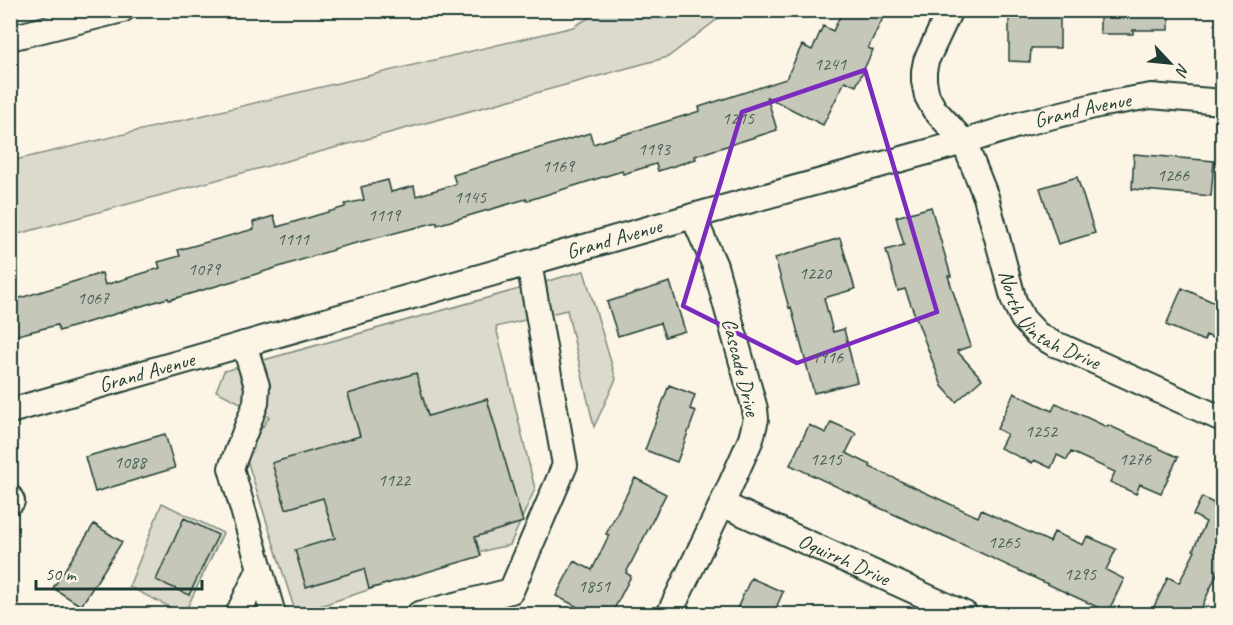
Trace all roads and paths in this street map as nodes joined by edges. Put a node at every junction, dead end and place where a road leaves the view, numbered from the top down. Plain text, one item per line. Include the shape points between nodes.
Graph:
1 (122, 10) edge
2 (950, 10) edge
3 (10, 38) edge
4 (1222, 102) edge
5 (964, 142) junction
6 (693, 216) junction
7 (529, 263) junction
8 (244, 344) junction
9 (10, 411) edge
10 (1222, 419) edge
11 (722, 504) junction
12 (260, 568) junction
13 (468, 608) edge
14 (238, 615) edge
15 (273, 615) edge
16 (419, 615) edge
17 (669, 615) edge
18 (965, 615) edge

1 - 3 street
2 - 5 street via 926,61 924,81 934,109
4 - 5 street, Grand Avenue via 1151,96 1087,107
5 - 6 street, Grand Avenue
5 - 10 street, North Uintah Drive via 986,197 1014,301 1023,319 1054,344
6 - 7 street, Grand Avenue
6 - 11 street, Cascade Drive via 715,266 755,409 752,439
7 - 8 street, Grand Avenue
7 - 13 street via 565,465 511,591
8 - 9 street, Grand Avenue
8 - 12 street via 257,386 256,403 231,468
11 - 17 street, Cascade Drive
11 - 18 street, Oquirrh Drive
12 - 14 street
12 - 15 street
13 - 16 street

